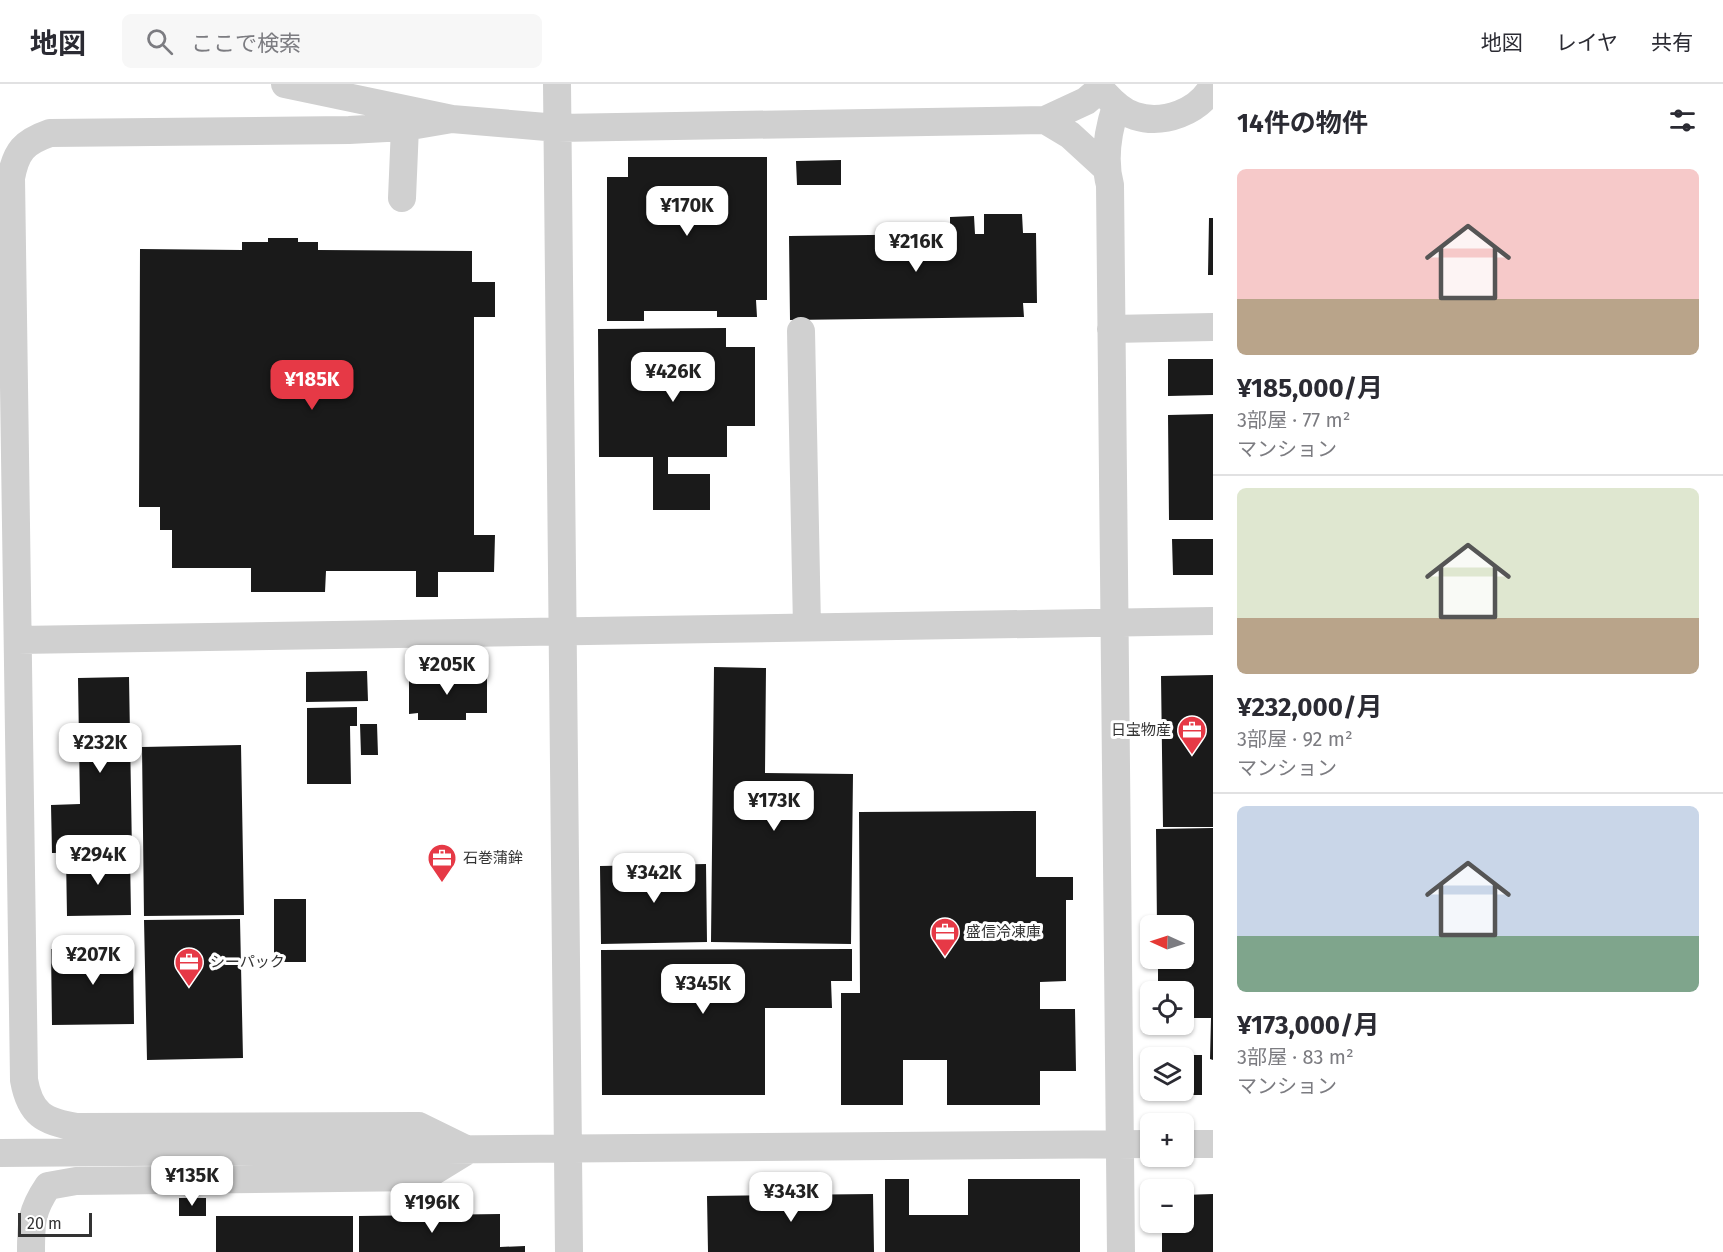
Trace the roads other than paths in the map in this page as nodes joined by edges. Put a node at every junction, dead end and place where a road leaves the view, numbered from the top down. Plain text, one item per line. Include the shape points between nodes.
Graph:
1 (285, 84) edge
2 (557, 84) edge
3 (1213, 85) edge
4 (1112, 99) edge
5 (452, 119) junction
6 (1045, 120) junction
7 (405, 127) junction
8 (558, 128) junction
9 (1106, 168) junction
10 (402, 198) dead end
11 (1213, 327) edge
12 (1111, 329) junction
13 (801, 331) dead end
14 (1213, 621) edge
15 (1114, 622) junction
16 (807, 627) junction
17 (562, 631) junction
18 (18, 640) junction
19 (1119, 1144) junction
20 (1140, 1144) edge
21 (1194, 1144) edge
22 (1213, 1144) edge
23 (568, 1149) junction
24 (468, 1150) junction
25 (0, 1153) edge
26 (31, 1252) edge
27 (569, 1252) edge
28 (1121, 1252) edge

1 - 5 street
2 - 8 street
3 - 4 street via 1195,106 1177,116 1156,119
4 - 6 street via 1086,101
4 - 9 street
5 - 7 street
5 - 8 street
6 - 8 street
6 - 9 street via 1070,135
7 - 10 street
7 - 18 street via 50,133 23,147 14,161 11,178
8 - 17 street
9 - 12 street via 1110,184
11 - 12 street
12 - 15 street
13 - 16 street
14 - 15 street
15 - 16 street
15 - 19 street
16 - 17 street
17 - 18 street
17 - 23 street
18 - 24 street via 24,1080 32,1106 42,1118 77,1127 419,1126
19 - 20 street
19 - 23 street
19 - 28 street
21 - 22 street
23 - 24 street
23 - 27 street
24 - 25 street
24 - 26 street via 424,1177 76,1181 48,1186 37,1203

